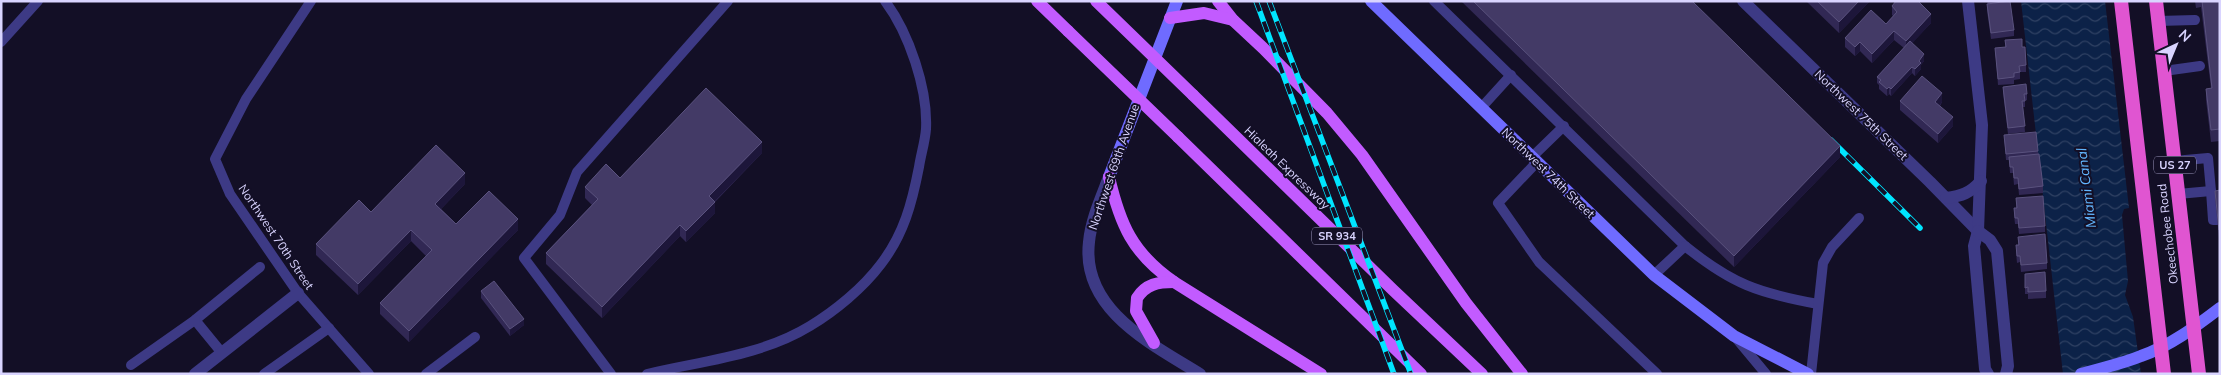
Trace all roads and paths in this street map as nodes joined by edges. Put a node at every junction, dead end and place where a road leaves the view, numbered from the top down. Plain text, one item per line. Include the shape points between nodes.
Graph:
1 (38, 1) edge
2 (311, 1) edge
3 (728, 1) edge
4 (885, 1) edge
5 (1037, 1) edge
6 (1096, 1) edge
7 (1177, 1) edge
8 (1218, 1) edge
9 (1371, 1) edge
10 (1434, 1) edge
11 (1743, 1) edge
12 (1968, 1) edge
13 (2121, 1) edge
14 (2156, 1) edge
15 (1170, 18) junction
16 (1233, 20) junction
17 (2195, 20) dead end
18 (2158, 21) junction
19 (1, 42) edge
20 (2200, 66) dead end
21 (2164, 71) junction
22 (1511, 75) junction
23 (1481, 108) junction
24 (1564, 126) junction
25 (1534, 160) junction
26 (2174, 162) junction
27 (1109, 177) junction
28 (1981, 180) junction
29 (2211, 191) junction
30 (2178, 194) junction
31 (1946, 198) junction
32 (1859, 218) dead end
33 (2217, 220) edge
34 (1978, 231) junction
35 (1685, 246) junction
36 (260, 267) dead end
37 (1654, 274) junction
38 (1174, 282) junction
39 (298, 293) junction
40 (1818, 304) junction
41 (2220, 308) edge
42 (195, 320) junction
43 (329, 328) junction
44 (2194, 328) junction
45 (1734, 336) junction
46 (474, 337) dead end
47 (1154, 343) junction
48 (2161, 348) junction
49 (222, 352) junction
50 (131, 365) dead end
51 (1199, 373) edge
52 (195, 374) edge
53 (264, 374) edge
54 (369, 374) edge
55 (426, 374) edge
56 (611, 374) edge
57 (647, 374) edge
58 (1322, 374) edge
59 (1422, 374) edge
60 (1482, 374) edge
61 (1522, 374) edge
62 (1657, 374) edge
63 (1766, 374) edge
64 (1809, 374) edge
65 (1988, 374) edge
66 (2006, 374) edge
67 (2081, 374) edge
68 (2164, 374) edge
69 (2200, 374) edge

1 - 19 lane
2 - 39 lane, Northwest 70th Street via 246,99 215,159 230,194
3 - 56 lane via 577,172 560,215 524,258
4 - 57 lane via 909,43 921,86 926,128 911,206 899,236 880,265 857,290 808,327 760,348
5 - 59 main road, SR 934, bridge
6 - 60 main road, Hialeah Expressway / SR 934, bridge
7 - 15 main road, Northwest 69th Avenue
8 - 16 main road
9 - 23 main road, Northwest 74th Street
10 - 22 lane
11 - 31 street, Northwest 75th Street
12 - 28 street via 1982,125
13 - 48 highway, Okeechobee Road / US 27
14 - 18 highway, Okeechobee Road / US 27
15 - 16 main road via 1204,14
15 - 27 main road, Northwest 69th Avenue
16 - 61 main road via 1327,113 1362,155 1466,303
17 - 18 lane
18 - 21 highway, Okeechobee Road / US 27
20 - 21 lane
21 - 26 highway, Okeechobee Road / US 27
22 - 23 lane
22 - 24 lane
23 - 25 main road, Northwest 74th Street
24 - 25 lane
24 - 35 lane
25 - 37 main road, Northwest 74th Street
25 - 62 lane via 1498,203 1539,262
26 - 29 lane via 2208,158
26 - 30 highway, Okeechobee Road / US 27
27 - 38 main road via 1117,210 1136,246 1152,265
27 - 47 street, Northwest 69th Avenue via 1091,231 1089,257 1092,274 1110,310
28 - 31 street via 1970,192
28 - 34 street
29 - 30 lane
29 - 33 lane via 2213,220
30 - 44 highway, Okeechobee Road / US 27
31 - 34 street, Northwest 75th Street
32 - 40 lane via 1832,247 1823,263
34 - 65 street via 1974,246
34 - 66 street, Northwest 75th Street via 1990,240 1997,251 2008,366
35 - 37 lane
35 - 40 lane via 1711,267 1745,286
36 - 42 lane
37 - 45 main road, Northwest 74th Street
38 - 47 main road via 1150,285 1137,298 1136,311
38 - 58 main road
39 - 43 lane, Northwest 70th Street
39 - 49 street
40 - 64 lane
41 - 44 main road
42 - 49 lane
42 - 50 lane
43 - 53 lane
43 - 54 lane, Northwest 70th Street
44 - 48 main road
44 - 69 highway, Okeechobee Road / US 27
45 - 63 lane, Northwest 74th Street
45 - 64 main road, Northwest 74th Street
46 - 55 lane
47 - 51 street, Northwest 69th Avenue
48 - 67 main road
48 - 68 highway, Okeechobee Road / US 27
49 - 52 street

